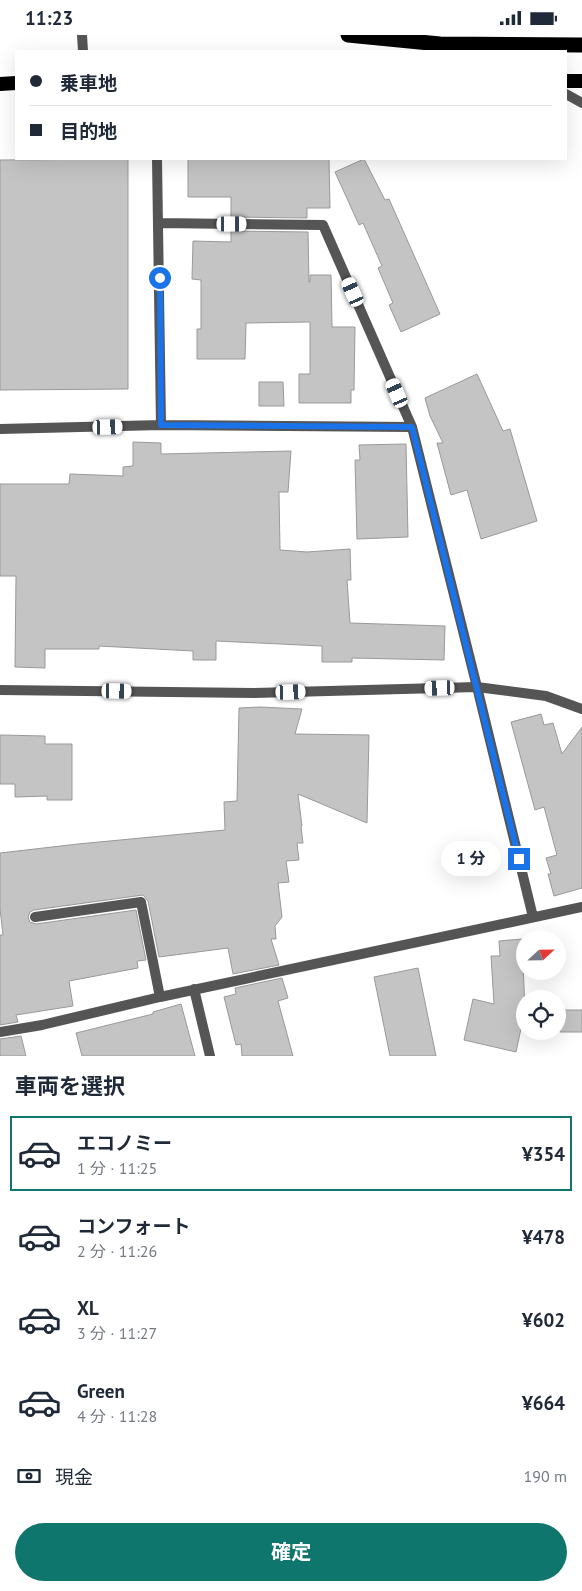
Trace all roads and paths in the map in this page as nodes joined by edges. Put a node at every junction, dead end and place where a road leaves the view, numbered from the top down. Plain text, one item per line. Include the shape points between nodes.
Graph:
1 (82, 35) edge
2 (348, 35) edge
3 (582, 45) edge
4 (83, 49) edge
5 (567, 81) edge
6 (582, 81) edge
7 (15, 83) edge
8 (0, 84) edge
9 (567, 95) edge
10 (582, 103) edge
11 (157, 160) edge
12 (159, 223) junction
13 (161, 425) junction
14 (412, 427) junction
15 (0, 429) edge
16 (477, 687) junction
17 (0, 690) edge
18 (582, 709) edge
19 (582, 907) edge
20 (35, 917) dead end
21 (533, 917) junction
22 (194, 989) junction
23 (160, 997) junction
24 (0, 1032) edge
25 (210, 1056) edge

1 - 4 street
2 - 3 highway via 440,44
5 - 6 highway
7 - 8 highway
9 - 10 street
11 - 12 street
12 - 13 street
12 - 14 street via 323,225
13 - 14 street
13 - 15 street
14 - 16 street
16 - 17 street via 254,693
16 - 18 street via 546,696
16 - 21 street
19 - 21 street
20 - 23 street via 141,902
21 - 22 street
22 - 23 street
22 - 25 street
23 - 24 street

